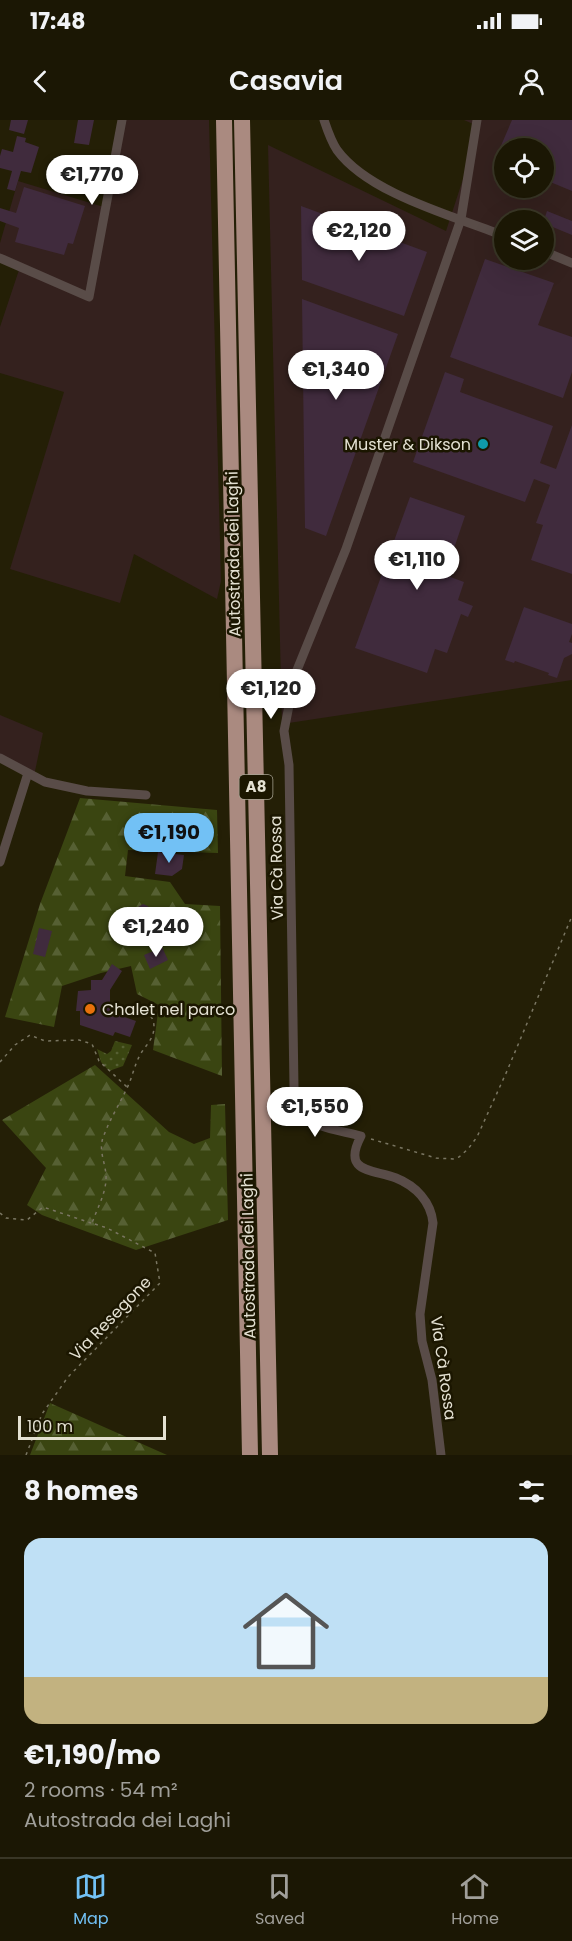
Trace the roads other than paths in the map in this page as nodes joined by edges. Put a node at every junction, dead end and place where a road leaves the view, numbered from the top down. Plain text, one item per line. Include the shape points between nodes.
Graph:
1 (122, 120) edge
2 (224, 120) edge
3 (242, 120) edge
4 (324, 120) edge
5 (477, 120) edge
6 (461, 219) junction
7 (494, 232) edge
8 (554, 256) edge
9 (0, 258) edge
10 (572, 263) edge
11 (0, 758) edge
12 (28, 773) junction
13 (146, 795) dead end
14 (0, 862) edge
15 (250, 1455) edge
16 (270, 1455) edge
17 (441, 1455) edge

1 - 9 street via 89,297
2 - 15 highway, Autostrada dei Laghi / A8
3 - 16 highway, Autostrada dei Laghi / A8
4 - 6 street via 337,149 361,174 403,197
5 - 6 street
6 - 7 street
6 - 17 street, Via Cà Rossa via 346,549 295,675 284,731 289,765 297,1101 307,1119 361,1136 355,1154 364,1170 396,1178 420,1192 432,1211 420,1314
8 - 10 street
11 - 12 street
12 - 13 street via 45,782 87,791
12 - 14 street

